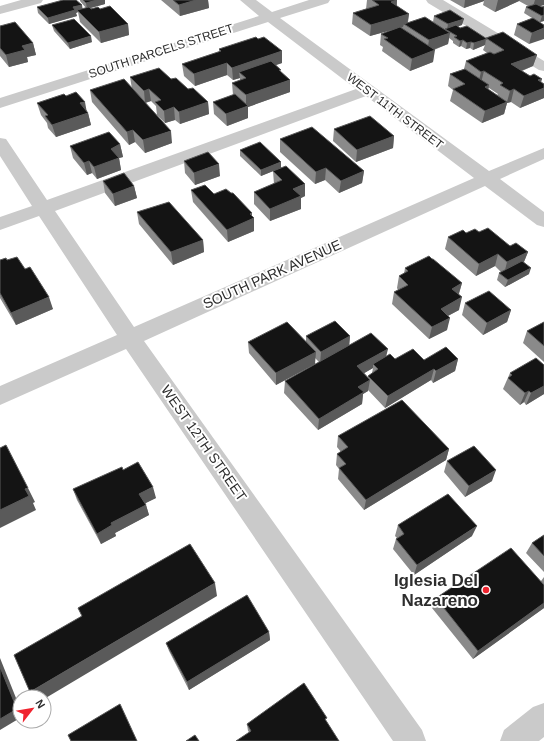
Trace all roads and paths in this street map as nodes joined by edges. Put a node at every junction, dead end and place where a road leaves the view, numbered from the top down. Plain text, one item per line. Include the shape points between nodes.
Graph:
1 (36, 0) edge
2 (247, 0) edge
3 (322, 0) edge
4 (434, 0) edge
5 (0, 10) edge
6 (269, 17) junction
7 (544, 67) edge
8 (368, 90) junction
9 (0, 103) edge
10 (0, 142) edge
11 (544, 152) edge
12 (486, 178) junction
13 (44, 208) junction
14 (544, 222) edge
15 (0, 224) edge
16 (130, 338) junction
17 (0, 396) edge
18 (544, 718) edge
19 (411, 741) edge
20 (515, 741) edge

1 - 5 street
2 - 6 street, WEST 11TH STREET
3 - 6 street, SOUTH PARCELS STREET
4 - 7 street
6 - 8 street, WEST 11TH STREET
6 - 9 street, SOUTH PARCELS STREET
8 - 12 street, WEST 11TH STREET
8 - 13 street
10 - 13 street, WEST 12TH STREET
11 - 12 street, SOUTH PARK AVENUE
12 - 14 street, WEST 11TH STREET
12 - 16 street, SOUTH PARK AVENUE
13 - 15 street
13 - 16 street, WEST 12TH STREET
16 - 17 street, SOUTH PARK AVENUE
16 - 19 street, WEST 12TH STREET
18 - 20 street

